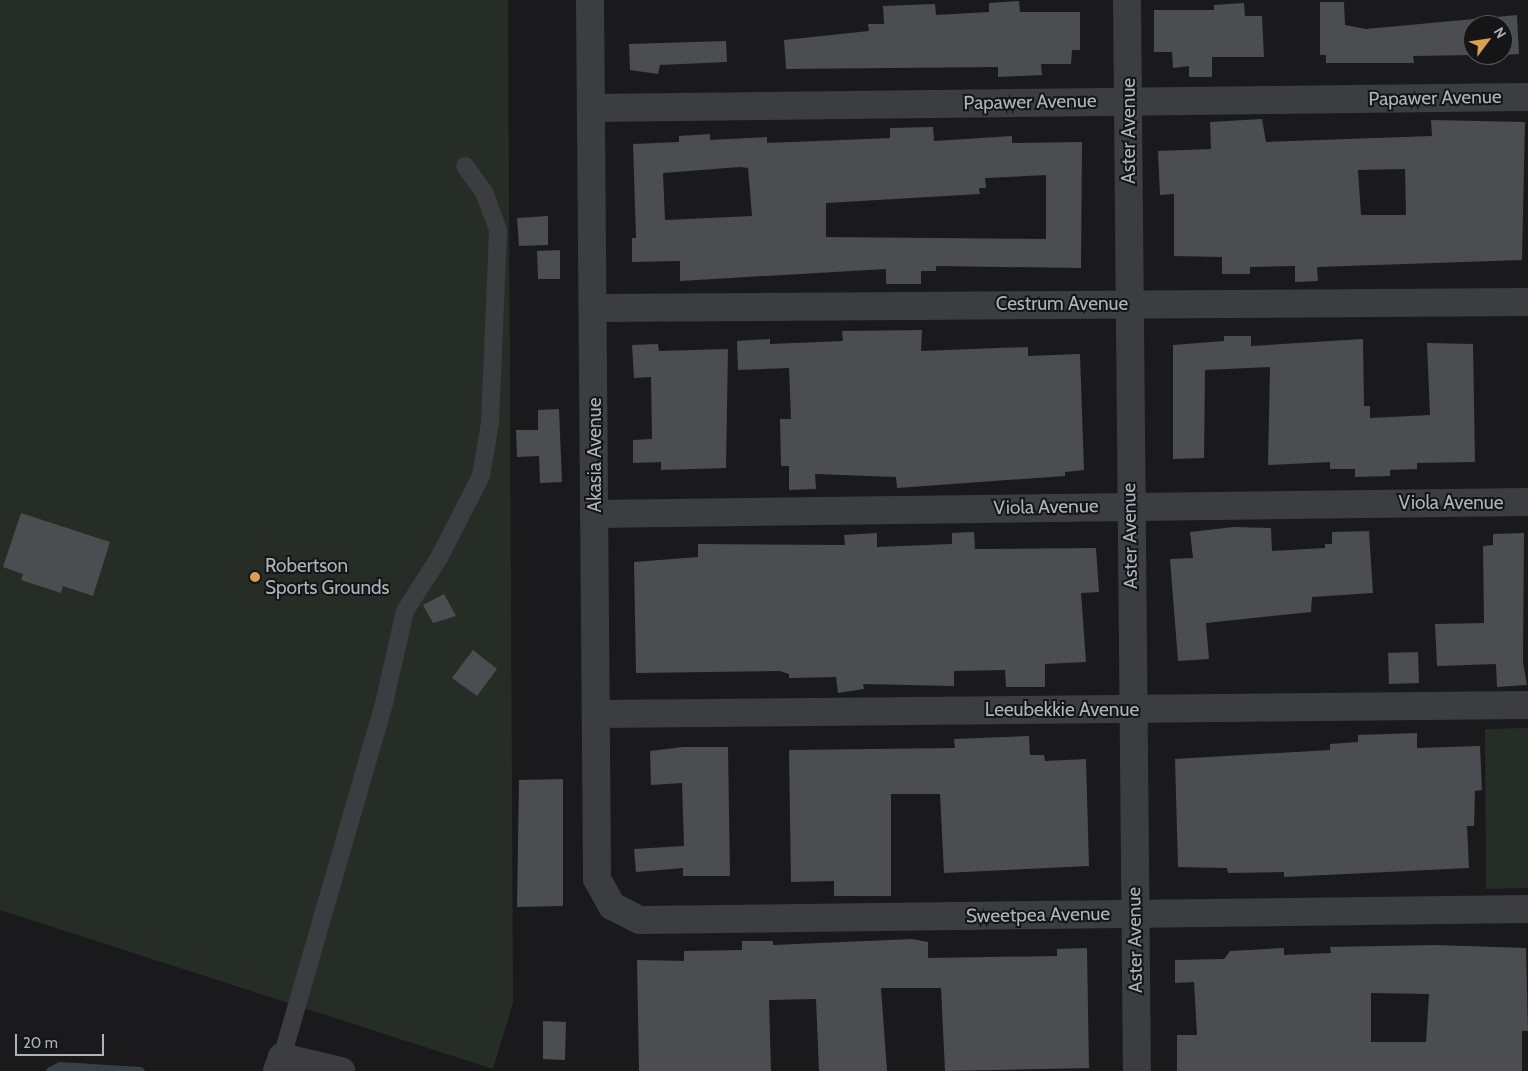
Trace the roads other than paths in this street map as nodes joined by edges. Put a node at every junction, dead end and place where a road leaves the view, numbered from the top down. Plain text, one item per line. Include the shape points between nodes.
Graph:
1 (590, 0) edge
2 (1127, 0) edge
3 (1528, 97) edge
4 (1130, 101) junction
5 (592, 108) junction
6 (465, 166) dead end
7 (1528, 302) edge
8 (1129, 304) junction
9 (595, 308) junction
10 (1528, 502) edge
11 (1129, 505) junction
12 (594, 514) junction
13 (1528, 705) edge
14 (1133, 710) junction
15 (596, 714) junction
16 (612, 906) joint
17 (1528, 909) edge
18 (1135, 913) junction
19 (280, 1064) edge
20 (341, 1071) edge
21 (1136, 1071) edge

1 - 5 street, Akasia Avenue
2 - 4 street, Aster Avenue
3 - 4 street, Papawer Avenue
4 - 5 street, Papawer Avenue
4 - 8 street, Aster Avenue
5 - 9 street, Akasia Avenue
6 - 19 lane via 484,192 498,230 490,423 481,476 439,558 405,611 385,699
7 - 8 street, Cestrum Avenue
8 - 9 street, Cestrum Avenue
8 - 11 street, Aster Avenue
9 - 12 street, Akasia Avenue
10 - 11 street, Viola Avenue
11 - 12 street, Viola Avenue
11 - 14 street, Aster Avenue
12 - 15 street, Akasia Avenue
13 - 14 street, Leeubekkie Avenue
14 - 15 street, Leeubekkie Avenue
14 - 18 street, Aster Avenue
15 - 16 street, Akasia Avenue via 598,879
16 - 18 street, Sweetpea Avenue via 640,920
17 - 18 street, Sweetpea Avenue
18 - 21 street, Aster Avenue
19 - 20 street

